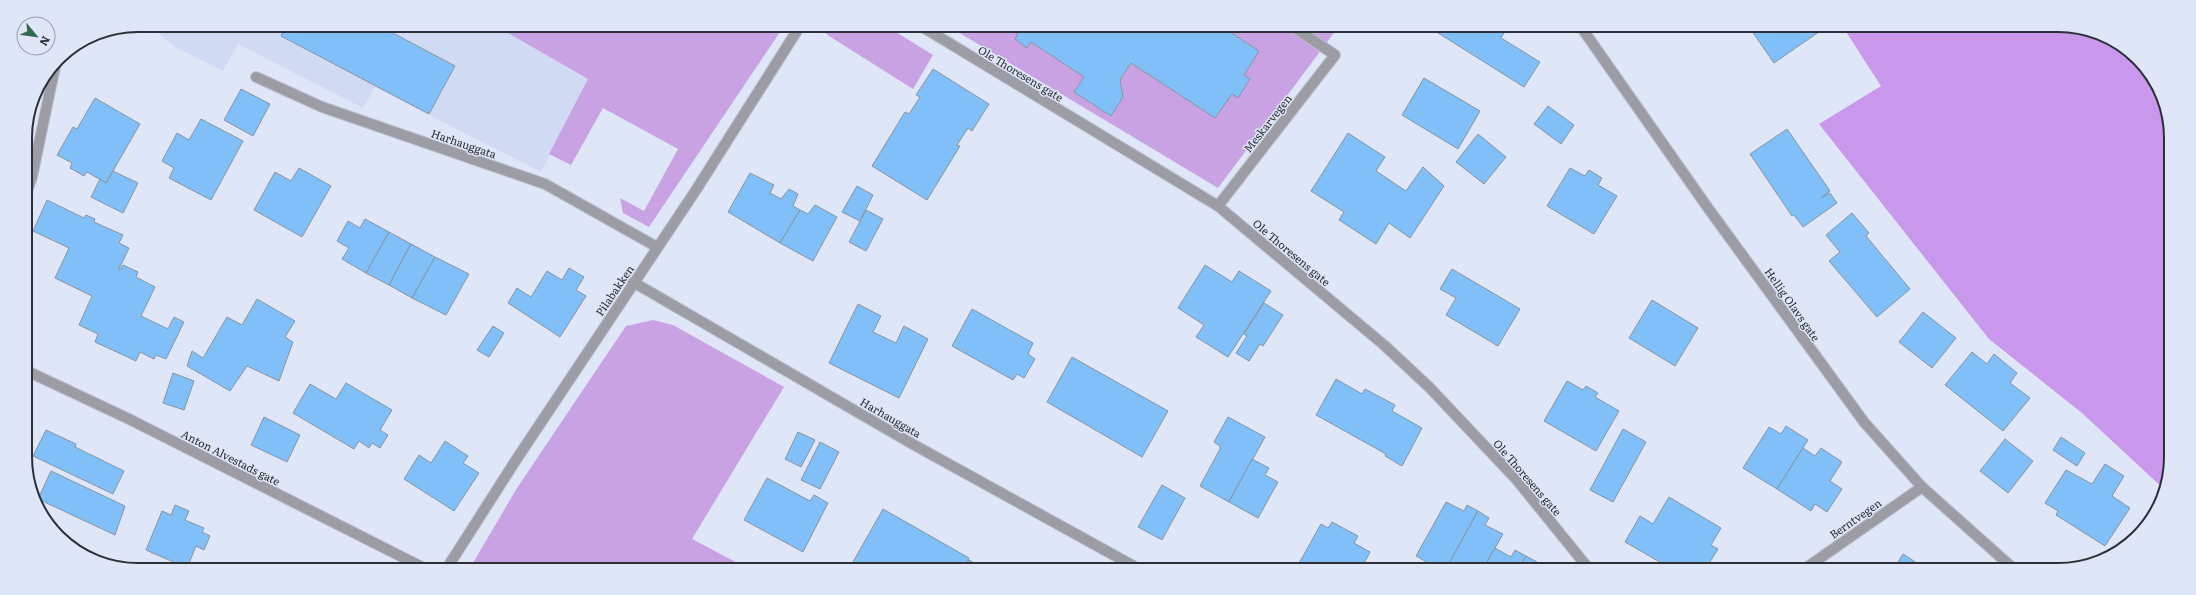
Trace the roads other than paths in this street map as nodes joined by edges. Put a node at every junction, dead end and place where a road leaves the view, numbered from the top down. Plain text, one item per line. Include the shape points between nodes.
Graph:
1 (796, 32) edge
2 (931, 32) edge
3 (1301, 32) edge
4 (1584, 32) edge
5 (53, 74) edge
6 (256, 77) dead end
7 (32, 177) edge
8 (1218, 206) junction
9 (658, 247) junction
10 (633, 282) junction
11 (32, 372) edge
12 (1922, 487) junction
13 (414, 563) edge
14 (450, 563) edge
15 (1128, 563) edge
16 (1584, 563) edge
17 (1813, 563) edge
18 (2008, 563) edge

1 - 9 street, Pilabakken
2 - 8 street, Ole Thoresens gate
3 - 8 street, Meskarvegen via 1334,55
4 - 12 street, Hellig Olavs gate via 1838,388 1864,422
5 - 7 street
6 - 9 street, Harhauggata via 322,107 545,184
8 - 16 street, Ole Thoresens gate via 1384,345 1429,387 1516,479
9 - 10 street, Pilabakken
10 - 14 street, Pilabakken
10 - 15 street, Harhauggata via 916,446
11 - 13 street, Anton Alvestads gate
12 - 17 street, Berntvegen
12 - 18 street, Hellig Olavs gate

